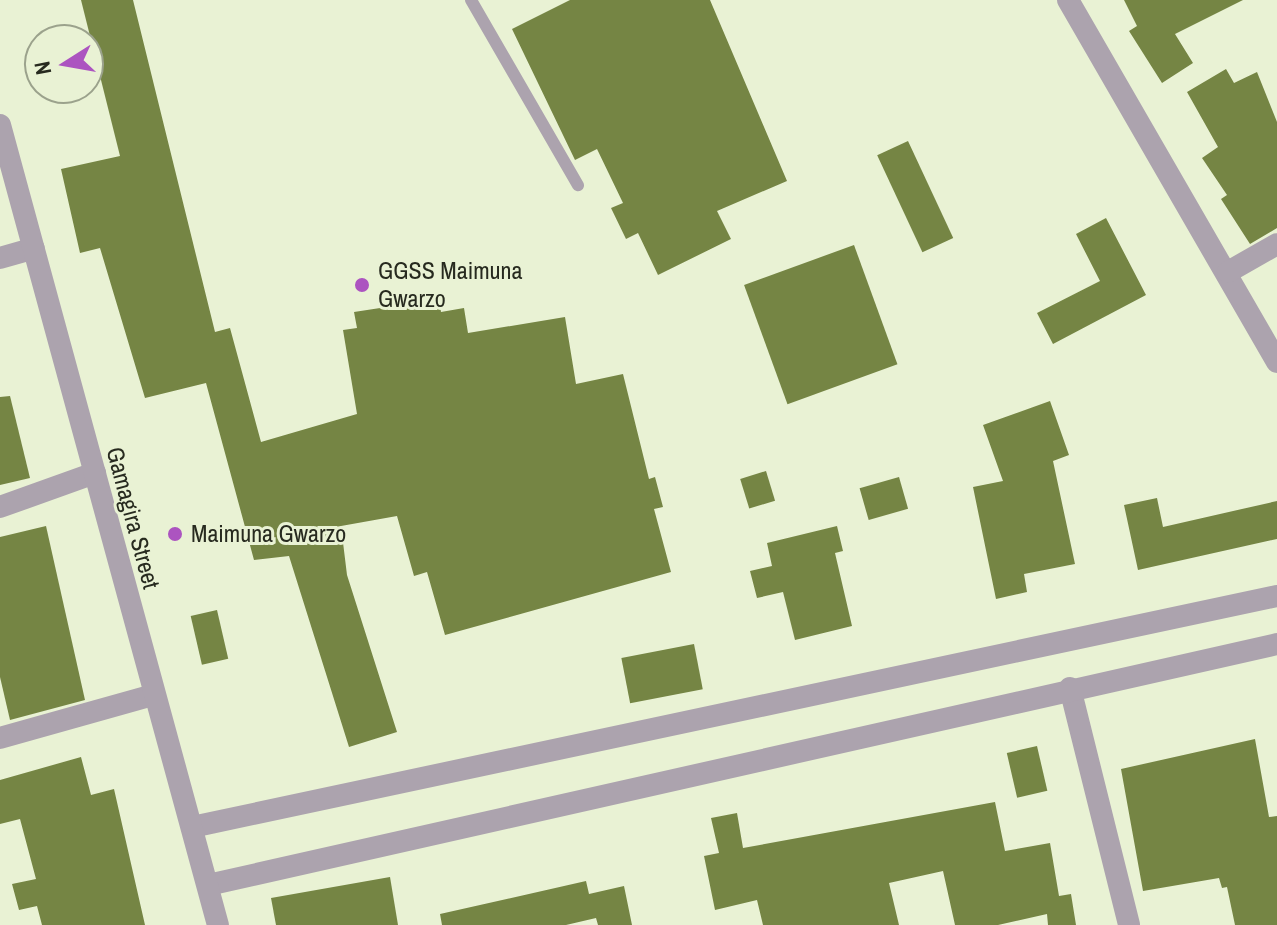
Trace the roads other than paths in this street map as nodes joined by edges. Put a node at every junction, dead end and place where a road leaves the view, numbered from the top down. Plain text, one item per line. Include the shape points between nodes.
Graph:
1 (471, 0) edge
2 (1068, 0) edge
3 (0, 125) edge
4 (578, 185) dead end
5 (1277, 244) edge
6 (34, 248) junction
7 (0, 258) edge
8 (1228, 272) junction
9 (1277, 362) edge
10 (95, 473) junction
11 (0, 507) edge
12 (1277, 596) edge
13 (1277, 644) edge
14 (1070, 688) junction
15 (153, 695) junction
16 (0, 738) edge
17 (192, 827) junction
18 (208, 885) junction
19 (218, 925) edge
20 (1129, 925) edge

1 - 4 lane
2 - 8 street
3 - 6 street, Gamagira Street
5 - 8 street
6 - 7 street
6 - 10 street, Gamagira Street
8 - 9 street
10 - 11 street
10 - 15 street, Gamagira Street
12 - 17 street
13 - 14 street
14 - 18 street
14 - 20 street
15 - 16 street
15 - 17 street, Gamagira Street
17 - 18 street, Gamagira Street
18 - 19 street, Gamagira Street

